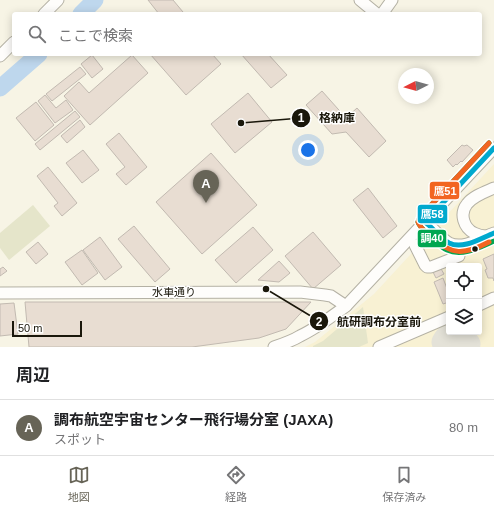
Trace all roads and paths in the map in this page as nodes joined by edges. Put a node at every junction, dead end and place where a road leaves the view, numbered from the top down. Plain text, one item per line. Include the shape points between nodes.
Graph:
1 (58, 0) edge
2 (360, 0) edge
3 (392, 0) edge
4 (46, 12) edge
5 (374, 12) edge
6 (383, 12) edge
7 (12, 44) edge
8 (0, 56) edge
9 (494, 148) edge
10 (494, 188) edge
11 (425, 222) junction
12 (490, 235) edge
13 (415, 245) dead end
14 (459, 256) dead end
15 (0, 294) edge
16 (494, 298) edge
17 (352, 303) junction
18 (482, 304) edge
19 (446, 318) edge
20 (274, 347) edge
21 (379, 347) edge

1 - 4 street
2 - 5 street
3 - 6 street
7 - 8 street
9 - 11 street
10 - 12 street via 467,203 463,216 468,229 479,235
11 - 12 street via 454,244 465,244
11 - 17 street
13 - 14 street via 427,267
15 - 17 street, 水車通り via 300,292 331,296
16 - 18 street
17 - 20 street via 300,337
19 - 21 street

